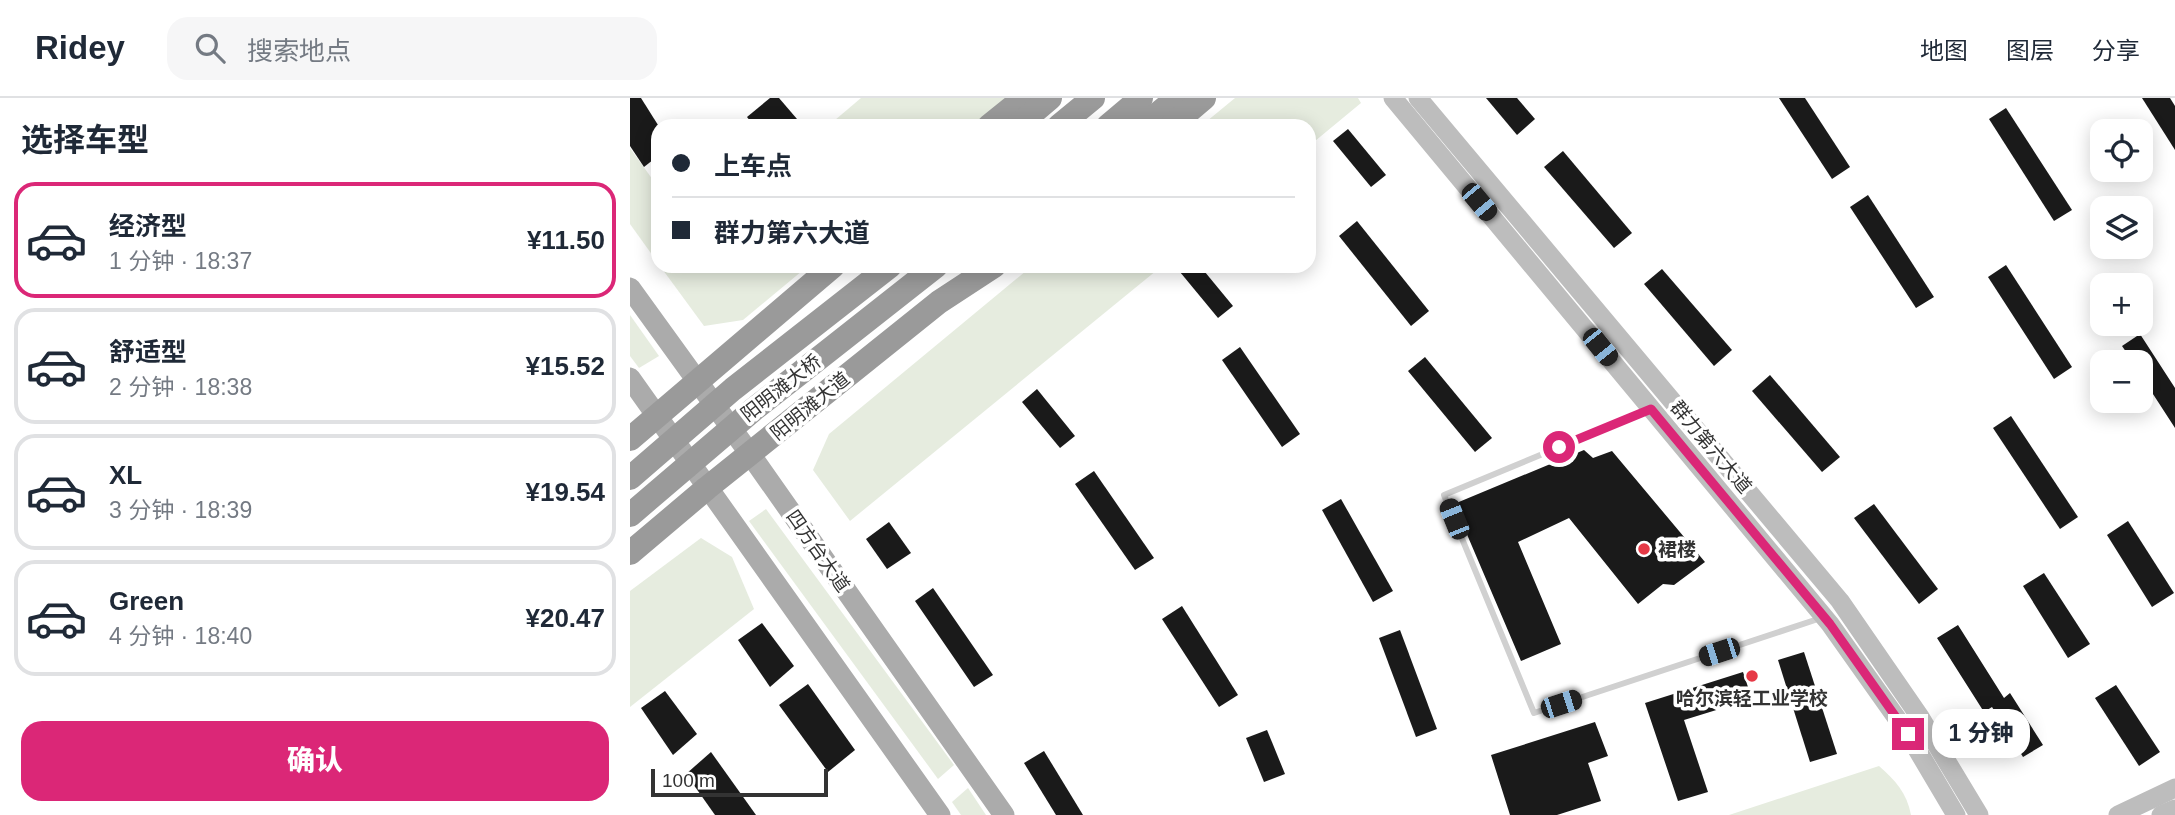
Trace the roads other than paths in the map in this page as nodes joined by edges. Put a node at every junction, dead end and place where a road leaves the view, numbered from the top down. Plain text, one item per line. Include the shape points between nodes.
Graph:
1 (1024, 98) edge
2 (1050, 98) edge
3 (1093, 98) edge
4 (1142, 98) edge
5 (1177, 98) edge
6 (1204, 98) edge
7 (1393, 98) edge
8 (1418, 98) edge
9 (998, 119) edge
10 (1025, 119) edge
11 (1068, 119) edge
12 (1116, 119) edge
13 (1152, 119) edge
14 (1179, 119) edge
15 (826, 273) edge
16 (830, 273) edge
17 (881, 273) edge
18 (927, 273) edge
19 (972, 273) edge
20 (983, 273) edge
21 (630, 288) edge
22 (802, 295) junction
23 (939, 302) junction
24 (630, 378) edge
25 (698, 382) junction
26 (1651, 409) junction
27 (657, 416) junction
28 (630, 439) edge
29 (750, 454) junction
30 (630, 478) edge
31 (707, 488) junction
32 (630, 515) edge
33 (630, 553) edge
34 (1824, 617) junction
35 (2175, 788) edge
36 (2175, 809) edge
37 (940, 815) edge
38 (1004, 815) edge
39 (1956, 815) edge
40 (1979, 815) edge
41 (2118, 815) edge
42 (2161, 815) edge

1 - 9 highway
2 - 10 highway
3 - 11 highway
4 - 12 highway
5 - 13 highway
6 - 14 highway
7 - 26 main road, 群力第六大道
8 - 40 main road, 群力第六大道 via 1840,601 1920,717
15 - 22 highway
16 - 22 highway
17 - 30 highway, 阳明滩大桥, bridge via 733,389
18 - 32 highway, 阳明滩大桥, bridge via 753,410
19 - 23 highway
20 - 23 highway, 阳明滩大道
21 - 25 main road, 四方台大道
22 - 25 highway
23 - 29 highway, 阳明滩大道
24 - 27 main road
25 - 27 highway
25 - 29 main road, 四方台大道
26 - 34 main road, 群力第六大道
26 - 34 lane via 1444,495 1534,713
27 - 28 highway
27 - 31 main road
29 - 31 highway, 阳明滩大道
29 - 38 main road, 四方台大道
31 - 33 highway, 阳明滩大道
31 - 37 main road
34 - 39 main road, 群力第六大道 via 1908,734
35 - 41 main road
36 - 42 main road

